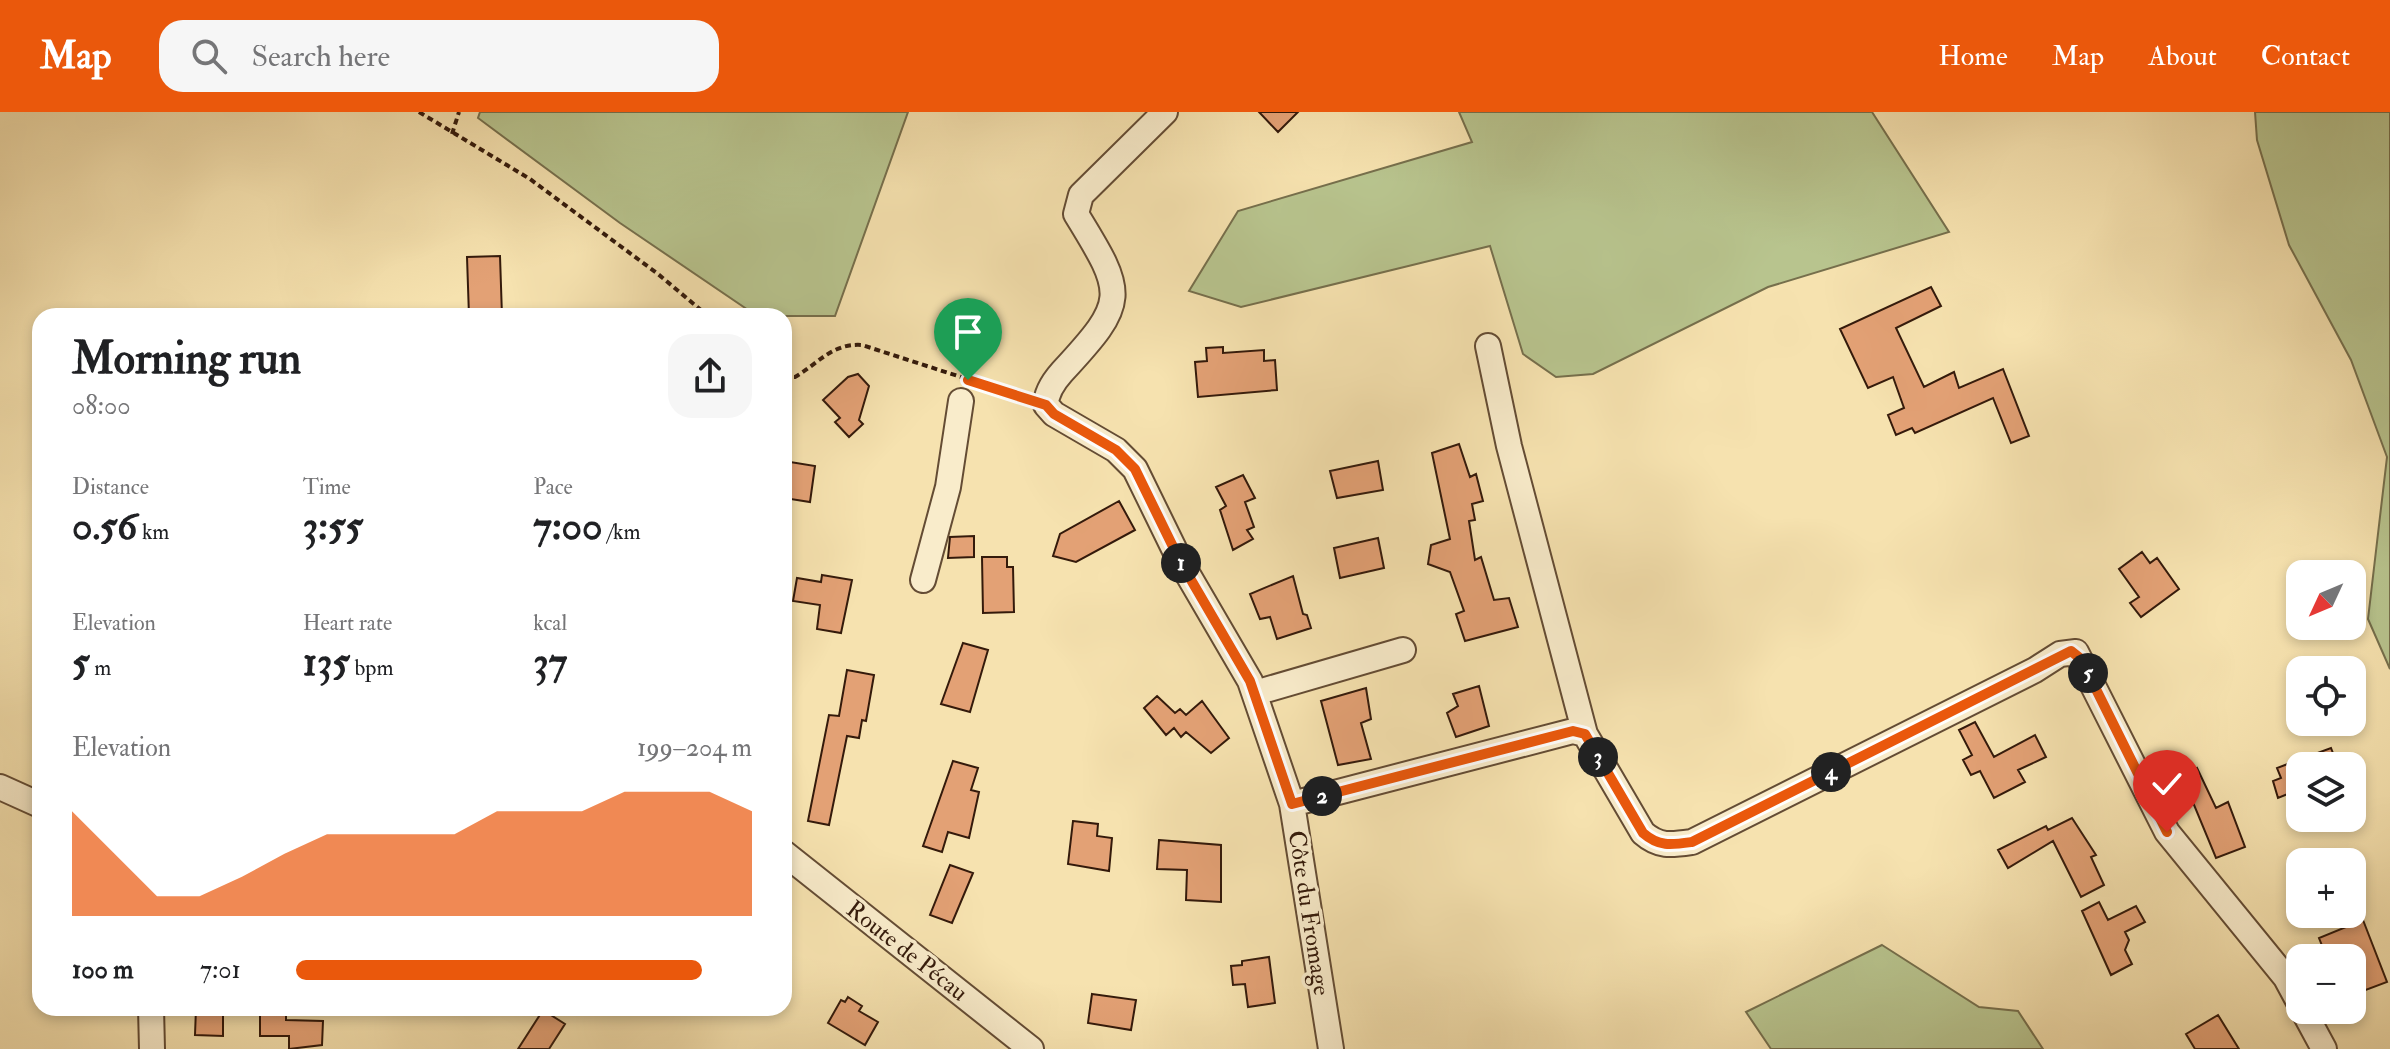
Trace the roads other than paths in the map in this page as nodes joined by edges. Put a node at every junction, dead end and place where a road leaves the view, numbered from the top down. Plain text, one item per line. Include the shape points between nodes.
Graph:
1 (1165, 112) edge
2 (1488, 346) dead end
3 (961, 401) dead end
4 (923, 580) dead end
5 (1403, 650) dead end
6 (1255, 693) junction
7 (1585, 734) junction
8 (0, 787) edge
9 (32, 801) edge
10 (1292, 804) junction
11 (792, 859) edge
12 (2286, 978) edge
13 (151, 1016) edge
14 (2311, 1024) edge
15 (152, 1049) edge
16 (1031, 1049) edge
17 (1331, 1049) edge
18 (2324, 1049) edge

1 - 6 street, Côte du Fromage via 1081,195 1076,214 1113,278 1114,304 1097,335 1055,381 1046,405 1116,450 1135,469
2 - 7 street
3 - 4 street via 948,487
5 - 6 street
6 - 10 street, Côte du Fromage
7 - 10 street via 1573,731
7 - 12 street via 1643,833 1667,846 1692,842 2060,654 2076,652 2167,832
8 - 9 street
10 - 17 street, Côte du Fromage
11 - 16 street, Route de Pécau
13 - 15 street
14 - 18 street

